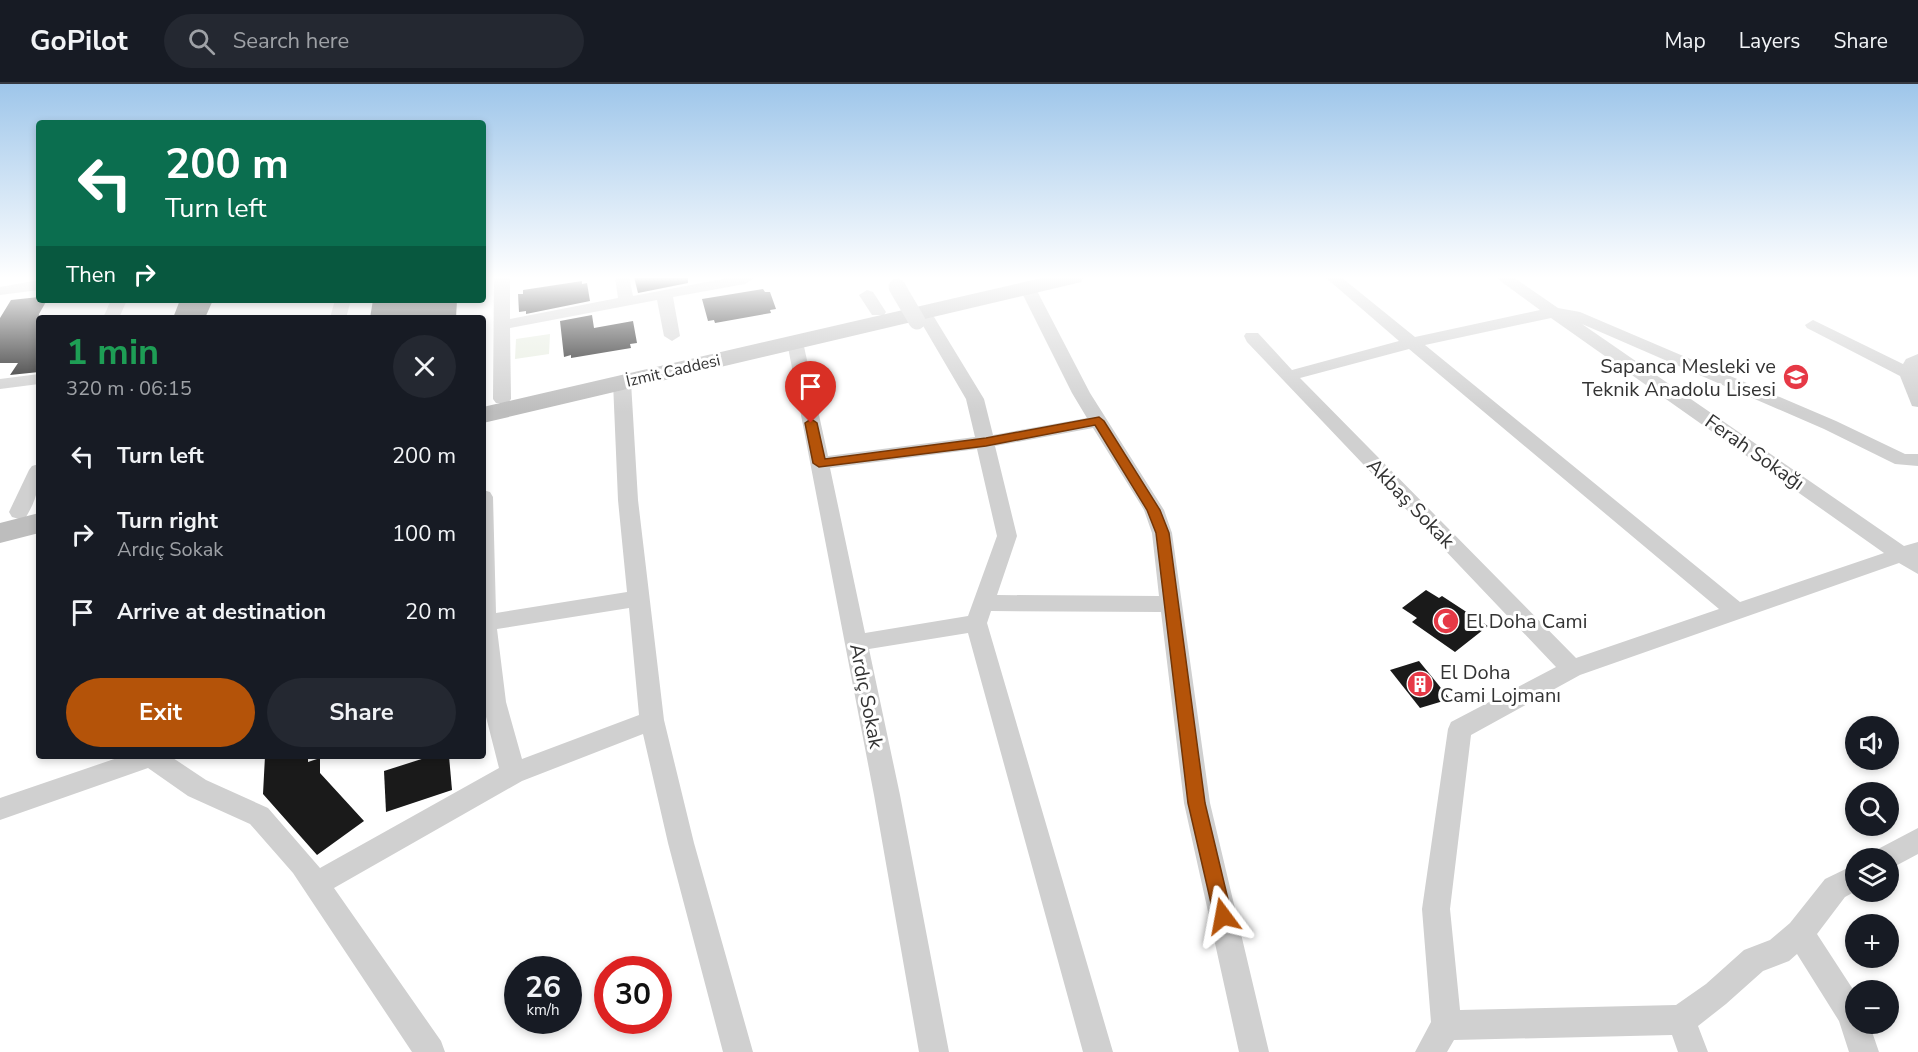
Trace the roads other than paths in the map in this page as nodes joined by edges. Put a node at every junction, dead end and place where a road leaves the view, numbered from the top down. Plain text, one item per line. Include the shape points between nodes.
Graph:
1 (517, 322) edge
2 (669, 322) edge
3 (798, 322) edge
4 (894, 322) edge
5 (923, 322) edge
6 (1048, 322) edge
7 (1387, 322) edge
8 (1508, 322) edge
9 (1570, 322) edge
10 (1591, 322) edge
11 (502, 325) joint
12 (1813, 325) dead end
13 (672, 336) dead end
14 (1252, 336) dead end
15 (795, 342) junction
16 (1412, 343) junction
17 (1913, 366) edge
18 (1288, 376) junction
19 (36, 379) edge
20 (622, 382) junction
21 (0, 384) edge
22 (493, 401) edge
23 (1918, 402) edge
24 (486, 414) edge
25 (1099, 421) junction
26 (986, 442) junction
27 (1918, 460) edge
28 (819, 463) junction
29 (36, 479) edge
30 (24, 515) edge
31 (0, 533) edge
32 (1912, 556) edge
33 (639, 597) junction
34 (1171, 604) junction
35 (1737, 612) junction
36 (980, 613) junction
37 (486, 623) edge
38 (486, 639) edge
39 (856, 643) junction
40 (1572, 669) junction
41 (652, 720) junction
42 (145, 759) edge
43 (154, 759) edge
44 (513, 773) junction
45 (0, 809) edge
46 (1918, 840) edge
47 (1899, 851) edge
48 (1845, 882) edge
49 (317, 884) junction
50 (1800, 933) junction
51 (1681, 1020) junction
52 (1446, 1024) junction
53 (430, 1052) edge
54 (738, 1052) edge
55 (934, 1052) edge
56 (1098, 1052) edge
57 (1254, 1052) edge
58 (1430, 1052) edge
59 (1693, 1052) edge
60 (1864, 1052) edge

1 - 11 street
2 - 13 street
3 - 22 main road, İzmit Caddesi
4 - 15 main road, İzmit Caddesi
5 - 26 street via 975,399
6 - 25 street via 1081,393
7 - 16 street
8 - 16 street
9 - 32 street, Ferah Sokağı
10 - 27 street via 1902,460
11 - 22 street
12 - 17 street
14 - 18 street, Akbaş Sokak
15 - 20 main road, İzmit Caddesi
15 - 28 street, Ardıç Sokak
16 - 18 street
16 - 35 street
17 - 23 street
18 - 40 street, Akbaş Sokak
19 - 21 street
20 - 24 main road, İzmit Caddesi
20 - 33 street via 628,500
25 - 26 street
25 - 34 street via 1154,510 1162,533
26 - 28 street
26 - 36 street via 1007,536
28 - 39 street, Ardıç Sokak
29 - 30 street
30 - 31 main road
32 - 35 street
33 - 37 street
33 - 41 street
34 - 36 street
34 - 57 street via 1197,803
35 - 40 street
36 - 39 street
36 - 56 street
38 - 44 street via 494,702
39 - 55 street, Ardıç Sokak
40 - 52 street via 1460,729 1436,909
41 - 44 street
41 - 54 street
42 - 45 street
43 - 49 street via 197,788 259,816
44 - 49 street
46 - 47 street
48 - 50 street via 1835,888
49 - 53 street
50 - 51 street via 1779,951 1754,960
50 - 60 street via 1851,1014
51 - 52 street
51 - 59 street
52 - 58 street

